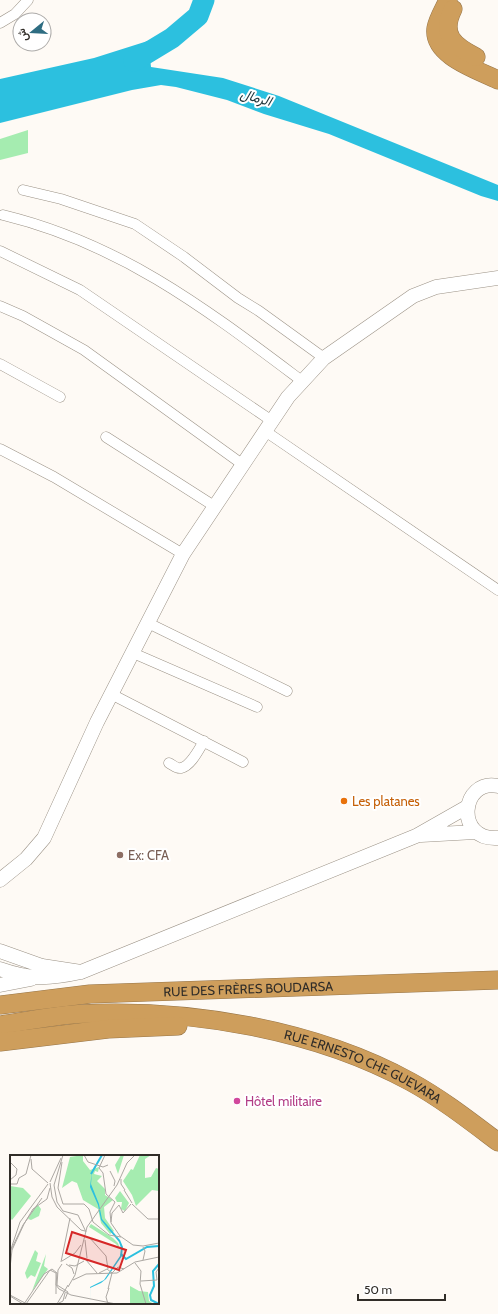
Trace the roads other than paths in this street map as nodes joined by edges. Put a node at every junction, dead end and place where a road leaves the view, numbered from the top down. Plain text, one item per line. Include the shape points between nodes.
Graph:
1 (28, 0) edge
2 (448, 0) edge
3 (458, 0) edge
4 (0, 23) edge
5 (498, 68) edge
6 (498, 80) edge
7 (23, 190) dead end
8 (3, 215) dead end
9 (0, 251) edge
10 (498, 278) edge
11 (0, 306) edge
12 (324, 358) junction
13 (0, 364) edge
14 (302, 381) junction
15 (60, 397) dead end
16 (268, 426) junction
17 (106, 437) dead end
18 (0, 450) edge
19 (242, 464) junction
20 (214, 506) junction
21 (183, 554) junction
22 (498, 590) edge
23 (148, 623) junction
24 (133, 653) junction
25 (287, 691) dead end
26 (111, 694) junction
27 (257, 707) dead end
28 (204, 741) junction
29 (244, 762) dead end
30 (169, 763) dead end
31 (497, 784) edge
32 (467, 807) junction
33 (475, 832) junction
34 (416, 836) junction
35 (498, 838) edge
36 (2, 880) edge
37 (0, 951) edge
38 (0, 968) edge
39 (81, 972) junction
40 (39, 978) junction
41 (498, 980) edge
42 (0, 985) edge
43 (0, 1005) edge
44 (214, 1020) junction
45 (0, 1025) edge
46 (0, 1042) edge
47 (498, 1142) edge

1 - 4 street via 15,14
2 - 6 highway via 436,29 436,38 440,46 454,58
3 - 5 highway via 448,23 451,39 464,51
7 - 12 street via 61,199 136,224
8 - 14 street via 46,226 124,260 171,286
9 - 16 street via 80,290
10 - 12 street via 436,288 413,296
11 - 19 street via 84,350
12 - 14 street
13 - 15 street
14 - 16 street
16 - 19 street
16 - 22 street
17 - 20 street
18 - 21 street via 54,477
19 - 20 street
20 - 21 street
21 - 23 street
23 - 24 street
23 - 25 street
24 - 26 street
24 - 27 street
26 - 28 street
26 - 36 street via 44,838 26,859
28 - 29 street
28 - 30 street via 183,768
31 - 32 street via 484,786 476,791
32 - 33 street via 467,816
32 - 34 street
33 - 34 street
33 - 35 street via 490,839
34 - 39 street
37 - 39 street via 42,966
38 - 40 street
39 - 40 street via 54,978
40 - 42 street
41 - 43 highway, RUE DES FRÈRES BOUDARSA via 90,994
44 - 45 highway via 108,1014 43,1018
44 - 46 highway via 168,1028 108,1029
44 - 47 highway, RUE ERNESTO CHE GUEVARA via 286,1034 363,1059 433,1095

